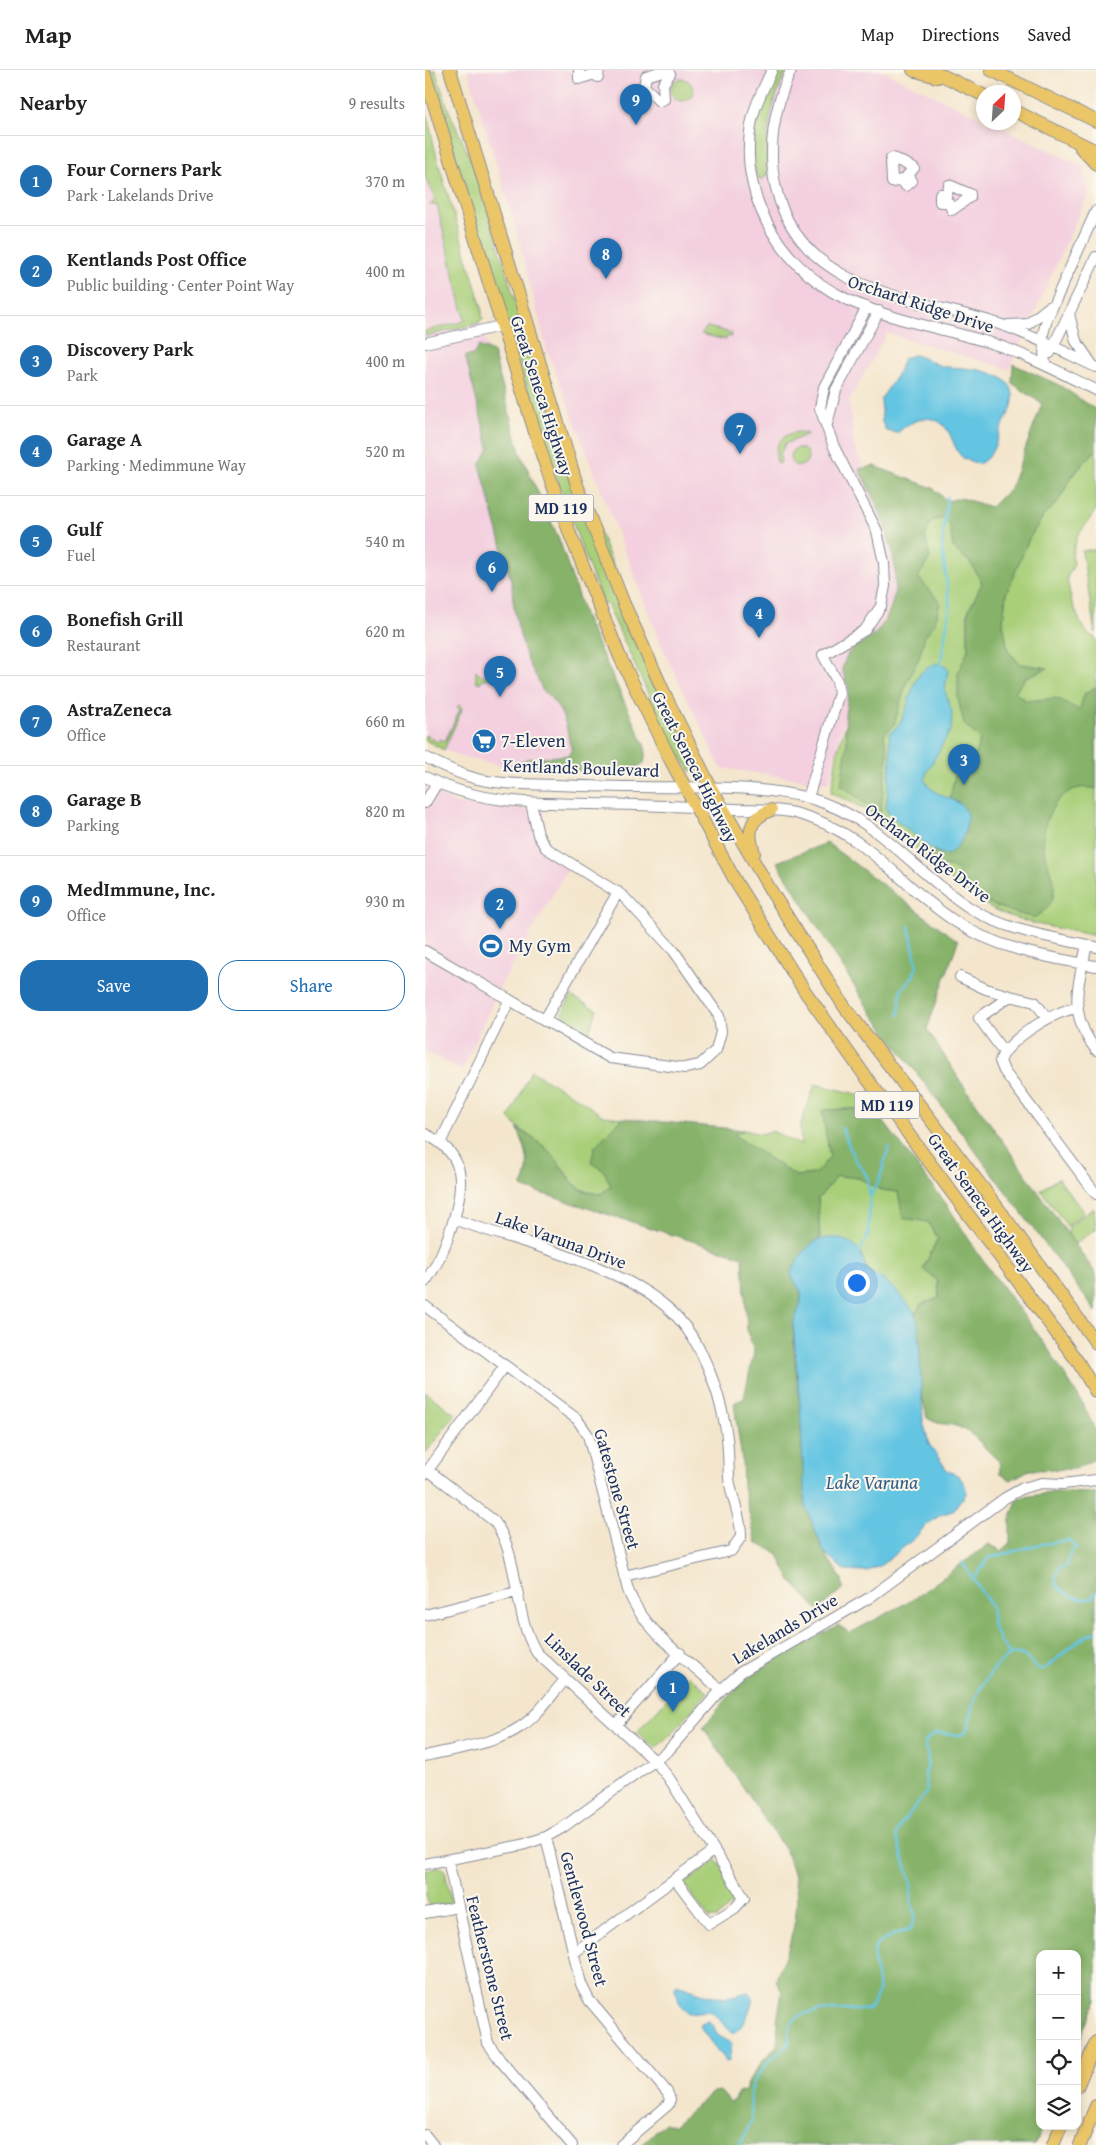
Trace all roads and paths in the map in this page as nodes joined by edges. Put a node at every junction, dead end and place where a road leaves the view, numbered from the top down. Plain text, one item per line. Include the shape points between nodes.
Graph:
1 (450, 70) edge
2 (579, 70) edge
3 (599, 70) edge
4 (772, 70) edge
5 (791, 70) edge
6 (913, 70) edge
7 (931, 70) edge
8 (991, 70) edge
9 (425, 75) edge
10 (956, 82) junction
11 (976, 92) edge
12 (1021, 114) edge
13 (1096, 121) edge
14 (1067, 137) junction
15 (1096, 151) edge
16 (1096, 164) edge
17 (1096, 211) edge
18 (1096, 257) edge
19 (1053, 302) junction
20 (867, 307) junction
21 (879, 311) junction
22 (1069, 314) junction
23 (997, 324) junction
24 (501, 326) junction
25 (1043, 342) junction
26 (425, 343) edge
27 (1053, 347) junction
28 (1045, 365) junction
29 (1095, 366) edge
30 (1096, 390) edge
31 (827, 424) junction
32 (425, 757) edge
33 (425, 777) edge
34 (437, 783) junction
35 (685, 786) junction
36 (710, 786) junction
37 (808, 798) junction
38 (425, 803) edge
39 (531, 803) junction
40 (547, 803) junction
41 (696, 806) junction
42 (722, 808) junction
43 (771, 810) junction
44 (536, 826) junction
45 (771, 891) junction
46 (618, 892) junction
47 (1091, 946) edge
48 (425, 952) edge
49 (1083, 964) junction
50 (1096, 966) edge
51 (960, 977) dead end
52 (1010, 996) junction
53 (509, 1001) junction
54 (1076, 1008) junction
55 (1047, 1018) junction
56 (544, 1021) junction
57 (1096, 1049) edge
58 (1003, 1051) junction
59 (425, 1134) edge
60 (441, 1141) junction
61 (1096, 1194) edge
62 (454, 1219) junction
63 (425, 1282) edge
64 (425, 1306) edge
65 (1096, 1343) edge
66 (505, 1366) junction
67 (1096, 1392) edge
68 (426, 1472) edge
69 (1096, 1480) edge
70 (624, 1576) junction
71 (516, 1592) junction
72 (425, 1615) edge
73 (680, 1653) junction
74 (565, 1680) junction
75 (721, 1690) junction
76 (616, 1725) junction
77 (425, 1756) edge
78 (655, 1761) junction
79 (546, 1837) junction
80 (714, 1850) junction
81 (448, 1860) junction
82 (425, 1864) edge
83 (675, 1878) junction
84 (458, 1907) junction
85 (425, 1913) edge
86 (575, 1952) junction
87 (1096, 2042) edge
88 (1078, 2085) edge
89 (1096, 2106) edge
90 (1059, 2130) edge
91 (425, 2135) edge
92 (433, 2145) edge
93 (571, 2145) edge
94 (621, 2145) edge
95 (1053, 2145) edge
96 (1080, 2145) edge

1 - 36 main road, Great Seneca Highway / MD 119 via 577,485 628,612
2 - 3 street via 579,79 594,74 598,77
4 - 20 street, Orchard Ridge Drive via 750,130 750,169 759,206 774,236 797,266 815,282
5 - 23 street, Orchard Ridge Drive via 773,120 771,155 778,198 803,243 834,270 864,284
6 - 10 main road
7 - 10 main road
8 - 13 main road
9 - 24 main road, Great Seneca Highway / MD 119
10 - 11 main road
12 - 14 main road
14 - 15 main road
14 - 16 main road
17 - 19 street
18 - 22 street
19 - 23 street via 1028,324
19 - 25 street via 1044,327
20 - 21 street, Orchard Ridge Drive
20 - 31 street via 824,387 820,408
21 - 28 street, Orchard Ridge Drive via 1002,347
21 - 31 street via 836,390
22 - 27 street
22 - 29 street via 1076,341
23 - 25 street, Orchard Ridge Drive
24 - 26 street
24 - 35 main road, Great Seneca Highway / MD 119 via 571,534 621,657
25 - 27 street, Orchard Ridge Drive
25 - 28 street
27 - 28 street
27 - 29 street, Orchard Ridge Drive
28 - 30 street, Orchard Ridge Drive
31 - 37 street via 834,447 877,531 885,586 881,606 865,630 823,655 837,681 839,693
32 - 35 street, Kentlands Boulevard via 457,773 494,782
33 - 34 street, Kentlands Boulevard
34 - 38 street
34 - 39 street, Kentlands Boulevard via 481,798
35 - 36 street, Kentlands Boulevard
35 - 41 main road, Great Seneca Highway / MD 119
36 - 37 street, Orchard Ridge Drive
36 - 42 main road, Great Seneca Highway / MD 119
37 - 47 street, Orchard Ridge Drive via 863,822 896,845 950,893 988,918 1029,932
39 - 40 street, Kentlands Boulevard
39 - 44 street
40 - 41 street, Kentlands Boulevard
40 - 44 street
41 - 42 street, Orchard Ridge Drive
41 - 67 main road, Great Seneca Highway / MD 119 via 737,884 804,990 1078,1362
42 - 43 street, Orchard Ridge Drive
42 - 45 main road, Great Seneca Highway / MD 119
43 - 45 main road via 755,820 749,837
43 - 49 street, Orchard Ridge Drive via 816,819 843,831 873,852 938,909 977,934 1025,952
44 - 46 street via 541,842 552,853
45 - 65 main road, Great Seneca Highway / MD 119 via 844,1006
46 - 56 street
46 - 56 street via 667,942 716,1010 721,1027 716,1050 706,1061 690,1068 626,1061 604,1055
47 - 49 street
48 - 53 street
49 - 50 street, Orchard Ridge Drive
49 - 54 street
51 - 52 street
52 - 55 street via 1035,1002
52 - 58 street via 979,1018
53 - 56 street
53 - 60 street
54 - 55 street via 1062,1010
54 - 57 street via 1081,1027
55 - 58 street
58 - 61 street via 999,1060 1004,1071
59 - 60 street
60 - 62 street via 461,1174 461,1195
62 - 63 street via 439,1261
62 - 70 street, Lake Varuna Drive via 600,1268 647,1291 680,1319 707,1366 725,1423 729,1477 741,1537 731,1550
64 - 66 street, Gatestone Street
66 - 68 street
66 - 70 street, Gatestone Street via 583,1426
68 - 71 street, Linslade Street via 487,1515 499,1528 508,1550
69 - 75 street, Lakelands Drive via 1041,1483 1005,1498 869,1598 750,1666
70 - 73 street, Gatestone Street via 634,1606 653,1629
71 - 72 street
71 - 74 street, Linslade Street via 532,1646
73 - 75 street, Gatestone Street
73 - 76 street
74 - 76 street, Linslade Street
74 - 77 street via 529,1720 513,1732
75 - 78 street, Lakelands Drive
76 - 78 street, Linslade Street
78 - 79 street, Lakelands Drive
78 - 80 street, Linslade Street
79 - 81 street, Lakelands Drive
79 - 86 street, Gentlewood Street
80 - 83 street
80 - 83 street, Linslade Street via 744,1898 724,1916 709,1924
81 - 82 street, Lakelands Drive
81 - 84 street, Featherstone Street
83 - 86 street
84 - 85 street
84 - 93 street, Featherstone Street via 488,2043
86 - 94 street, Gentlewood Street via 581,1984 589,2000 670,2099 668,2105
87 - 88 main road
89 - 96 main road
90 - 95 main road
91 - 92 street

